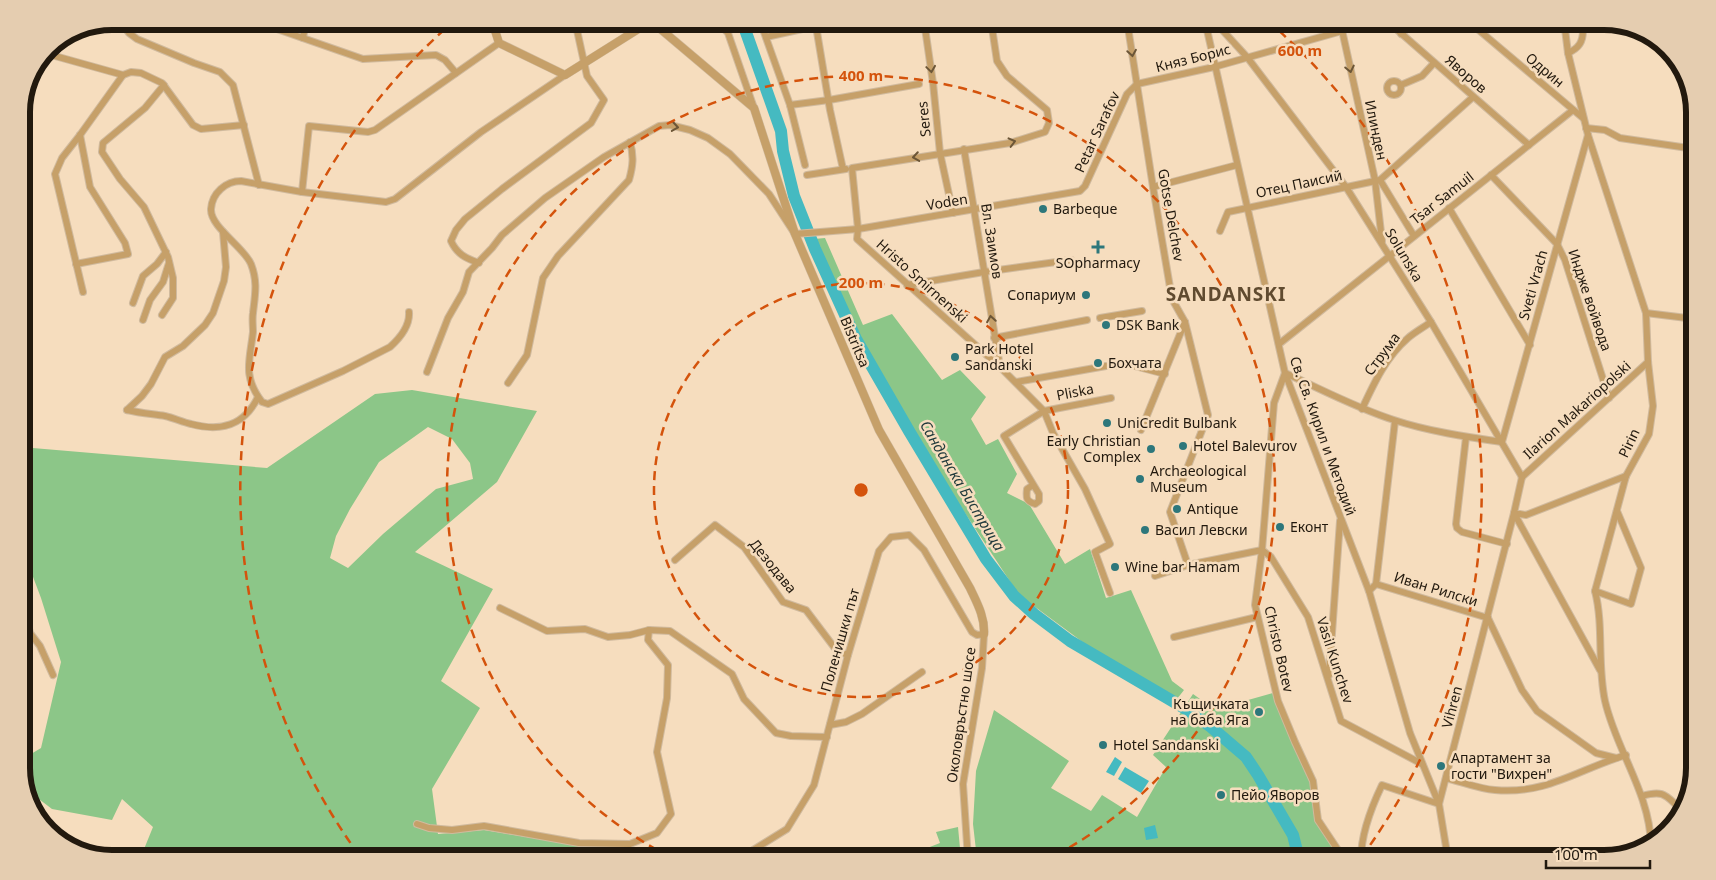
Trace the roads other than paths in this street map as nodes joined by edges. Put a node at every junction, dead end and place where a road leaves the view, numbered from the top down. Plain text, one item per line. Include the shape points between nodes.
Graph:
1 (127, 30) edge
2 (279, 30) edge
3 (304, 30) edge
4 (495, 30) edge
5 (577, 30) edge
6 (636, 30) edge
7 (662, 30) edge
8 (725, 30) edge
9 (763, 30) edge
10 (798, 30) edge
11 (817, 30) edge
12 (925, 30) edge
13 (992, 30) edge
14 (1128, 30) edge
15 (1207, 30) edge
16 (1222, 30) edge
17 (1397, 30) edge
18 (1405, 30) edge
19 (1479, 30) edge
20 (1564, 30) edge
21 (1583, 30) edge
22 (1342, 32) joint
23 (1401, 34) junction
24 (766, 37) junction
25 (302, 38) junction
26 (499, 43) junction
27 (1568, 53) junction
28 (55, 56) dead end
29 (1247, 57) junction
30 (583, 63) junction
31 (1434, 63) junction
32 (1214, 67) junction
33 (456, 74) junction
34 (123, 75) junction
35 (564, 75) junction
36 (919, 84) dead end
37 (1137, 84) junction
38 (164, 85) junction
39 (1401, 85) dead end
40 (1473, 97) junction
41 (829, 100) junction
42 (790, 105) junction
43 (754, 108) junction
44 (1573, 110) junction
45 (1583, 118) junction
46 (244, 125) junction
47 (1587, 131) junction
48 (80, 135) junction
49 (630, 142) junction
50 (1529, 145) junction
51 (1686, 148) edge
52 (964, 149) junction
53 (940, 154) junction
54 (804, 165) dead end
55 (1237, 165) junction
56 (852, 168) junction
57 (844, 169) junction
58 (807, 175) dead end
59 (1491, 175) junction
60 (1377, 180) junction
61 (259, 185) junction
62 (1346, 186) junction
63 (1152, 187) junction
64 (1080, 191) joint
65 (302, 192) junction
66 (1248, 208) junction
67 (1449, 208) junction
68 (974, 210) junction
69 (952, 213) junction
70 (858, 229) junction
71 (1220, 231) dead end
72 (223, 232) junction
73 (798, 234) junction
74 (1414, 236) junction
75 (1383, 244) junction
76 (1557, 244) junction
77 (166, 252) junction
78 (1390, 256) junction
79 (1071, 260) dead end
80 (170, 262) junction
81 (479, 263) junction
82 (76, 264) junction
83 (984, 272) junction
84 (907, 285) junction
85 (83, 292) dead end
86 (133, 302) dead end
87 (1142, 311) dead end
88 (409, 312) dead end
89 (1646, 314) junction
90 (162, 315) dead end
91 (1686, 317) edge
92 (1100, 318) dead end
93 (143, 320) dead end
94 (1087, 320) dead end
95 (1185, 322) junction
96 (1431, 322) junction
97 (994, 338) junction
98 (1279, 344) junction
99 (1530, 345) junction
100 (1648, 362) junction
101 (1000, 367) junction
102 (427, 372) dead end
103 (1285, 373) junction
104 (1164, 374) junction
105 (1016, 382) junction
106 (508, 383) dead end
107 (258, 396) junction
108 (1111, 398) dead end
109 (1608, 398) junction
110 (1362, 409) junction
111 (1044, 411) junction
112 (1395, 421) junction
113 (1142, 430) dead end
114 (1466, 436) junction
115 (1502, 442) junction
116 (1626, 476) junction
117 (1522, 477) junction
118 (1033, 485) dead end
119 (1617, 511) junction
120 (1514, 513) junction
121 (1340, 520) junction
122 (1507, 544) junction
123 (1262, 550) junction
124 (675, 560) dead end
125 (1188, 565) junction
126 (1155, 576) dead end
127 (1376, 584) junction
128 (1369, 591) junction
129 (1596, 591) junction
130 (1110, 593) dead end
131 (500, 608) dead end
132 (1257, 617) junction
133 (1488, 618) junction
134 (649, 630) junction
135 (30, 633) edge
136 (984, 634) junction
137 (1174, 637) dead end
138 (848, 655) junction
139 (922, 672) dead end
140 (1600, 672) junction
141 (54, 675) dead end
142 (1329, 680) junction
143 (830, 725) junction
144 (827, 737) junction
145 (1626, 756) junction
146 (1616, 758) junction
147 (1422, 764) junction
148 (1446, 778) junction
149 (1642, 796) junction
150 (1439, 804) junction
151 (1677, 806) edge
152 (417, 824) dead end
153 (1651, 835) edge
154 (753, 850) edge
155 (967, 850) edge
156 (1338, 850) edge
157 (1362, 850) edge
158 (1447, 850) edge

1 - 46 street via 137,39 220,72 233,85
2 - 25 street
3 - 25 street
4 - 26 street
5 - 30 street
6 - 30 street
7 - 43 street
8 - 43 street, Bistritsa
9 - 24 street
10 - 24 street
11 - 41 street
12 -> 53 street, Seres
52 -> 13 street via 1010,143 1045,132 1049,123 1047,110 1007,76 997,61
14 -> 37 street, Gotse Delchev
15 - 32 street, Св. Св. Кирил и Методий
16 - 29 street, Solunska
17 - 23 street, Яворов
18 - 23 street
19 - 44 street, Одрин
20 - 27 street, Pirin
21 - 27 street via 1578,48
22 - 29 street, Княз Борис
22 -> 60 street, Илинден
23 - 31 street, Яворов
24 - 42 street
25 - 33 street via 363,59 436,55 445,60
26 - 33 street
26 - 35 street
27 - 45 street, Pirin
28 - 34 street
29 - 32 street, Княз Борис
29 - 62 street, Solunska
30 - 35 street
30 - 81 street via 587,76 604,100 591,124 502,189 456,230 451,241 456,252
31 - 39 street via 1422,76
31 - 40 street, Яворов
32 - 37 street, Княз Борис
32 - 55 street, Св. Св. Кирил и Методий
33 - 65 street via 375,130 309,126
34 - 38 street via 131,72 141,74
34 - 48 street
35 - 65 street via 481,132 395,199 386,202
36 - 41 street
37 - 63 street, Gotse Delchev
37 - 64 street, Petar Sarafov via 1127,94 1086,186
38 - 46 street via 193,125 201,129
38 - 77 street via 145,108 103,143 102,152 144,207
40 - 50 street, Яворов
40 - 60 street
41 - 42 street
41 - 57 street
42 - 54 street
43 - 73 street, Bistritsa
44 - 45 street, Одрин
44 - 50 street, Tsar Samuil
45 - 47 street, Pirin
46 - 61 street
47 - 51 street via 1605,130 1620,138
47 - 76 street, Sveti Vrach
47 - 89 street, Pirin
48 - 82 street via 62,158 55,174
48 - 82 street via 90,187 128,254
49 -> 73 street via 659,126 670,125 708,138 730,154 769,194
49 - 81 street via 538,204 502,235
49 - 106 street via 634,156 628,180 558,256 543,278 526,355
50 - 59 street, Tsar Samuil
52 - 53 street
52 - 68 street, Вл. Заимов
53 -> 56 street
53 - 69 street, Seres
55 - 63 street
55 - 66 street, Св. Св. Кирил и Методий
56 - 57 street
56 - 70 street
57 - 58 street
59 - 67 street, Tsar Samuil
59 - 76 street, Индже войвода
60 - 62 street, Отец Паисий
60 - 74 street
60 - 75 street, Илинден
61 - 65 street
61 - 72 street via 241,180 222,187 211,210
62 - 66 street, Отец Паисий
62 - 75 street, Solunska
63 - 95 street, Gotse Delchev via 1172,299
64 - 68 street, Voden
66 - 71 street, Отец Паисий via 1228,212
66 - 98 street, Св. Св. Кирил и Методий
67 - 74 street, Tsar Samuil
67 - 99 street
68 - 69 street, Voden
68 - 83 street, Вл. Заимов
69 - 70 street, Voden
70 - 73 street, Voden
70 - 84 street, Hristo Smirnenski via 857,239
72 - 107 street via 250,261 254,272 257,292 248,360 249,375
72 - 107 street via 226,267 213,313 183,346 165,357 151,384 127,410 193,425 224,428 252,409
73 - 136 street, Bistritsa via 879,430 970,588 982,613
74 - 78 street, Tsar Samuil
75 - 78 street, Solunska
76 - 99 street, Sveti Vrach
76 - 109 street, Индже войвода via 1565,260
77 - 80 street
77 - 86 street via 143,276
78 - 96 street, Solunska
78 - 98 street, Tsar Samuil
79 - 83 street
80 - 90 street via 173,298
80 - 93 street
81 - 102 street via 469,272
82 - 85 street
83 - 84 street
97 -> 83 street, Вл. Заимов
84 - 101 street, Hristo Smirnenski
87 - 92 street
88 - 107 street via 410,320 398,340 390,346 268,404
89 - 91 street
89 - 100 street, Pirin
94 - 97 street
95 - 104 street
95 - 125 street, Gotse Delchev via 1208,415 1170,512
96 - 110 street, Струма via 1409,337 1394,353 1378,374
96 - 115 street, Solunska
97 - 101 street, Вл. Заимов
98 - 103 street, Св. Св. Кирил и Методий
99 - 115 street, Sveti Vrach
100 - 109 street, Ilarion Makariopolski
100 - 116 street, Pirin via 1653,406 1649,434
101 - 105 street, Hristo Smirnenski
103 - 110 street
103 - 121 street, Св. Св. Кирил и Методий
103 - 123 street, Christo Botev via 1274,403
104 - 105 street via 1127,364
104 - 113 street
105 - 111 street, Hristo Smirnenski
108 - 111 street, Pliska
109 - 117 street, Ilarion Makariopolski
110 - 112 street
111 - 118 street via 1004,436
111 - 130 street via 1110,544 1095,552
112 - 114 street
112 - 127 street
114 - 115 street
114 - 122 street via 1457,528
115 - 117 street, Solunska
116 - 119 street, Pirin
116 - 120 street via 1526,515
117 - 120 street, Vihren
119 - 129 street, Pirin
119 - 129 street via 1640,568 1632,604
120 - 122 street, Vihren
120 - 140 street
121 - 128 street, Св. Св. Кирил и Методий
121 - 142 street
122 - 133 street, Vihren
123 - 125 street
123 - 132 street, Christo Botev via 1255,605
123 - 142 street, Vasil Kunchev via 1271,557 1308,617
124 - 138 street, Дезодава via 715,525 744,547 784,602 806,610 838,651
125 - 126 street
127 - 128 street
127 - 133 street, Иван Рилски
128 - 147 street, Св. Св. Кирил и Методий via 1410,734
129 - 140 street, Pirin via 1600,608
131 - 134 street via 547,631 585,629 608,637
132 - 137 street
132 - 156 street, Christo Botev via 1278,700 1313,781 1318,820
133 - 146 street via 1522,690 1537,711 1596,753
133 - 148 street, Vihren
134 - 144 street via 670,631 732,674 744,699 776,734
134 - 152 street via 648,640 668,665 667,698 656,752 671,814 657,833 630,844 579,843 484,826 452,830
135 - 141 street
136 - 138 street, Поленишки път via 972,632 924,550 909,535 891,537 879,550
136 - 155 street, Околовръстно шосе via 982,668 963,784
138 - 143 street, Поленишки път
139 - 143 street via 862,714
140 - 145 street, Pirin via 1611,725
142 - 147 street, Vasil Kunchev via 1341,720
143 - 144 street, Поленишки път
144 - 154 street, Поленишки път via 814,785 787,829
145 - 146 street
145 - 149 street, Pirin
146 - 148 street via 1531,789 1494,790
147 - 150 street, Св. Св. Кирил и Методий
148 - 150 street, Vihren
149 - 151 street via 1655,792
149 - 153 street, Pirin
150 - 157 street via 1382,785 1366,827
150 - 158 street

